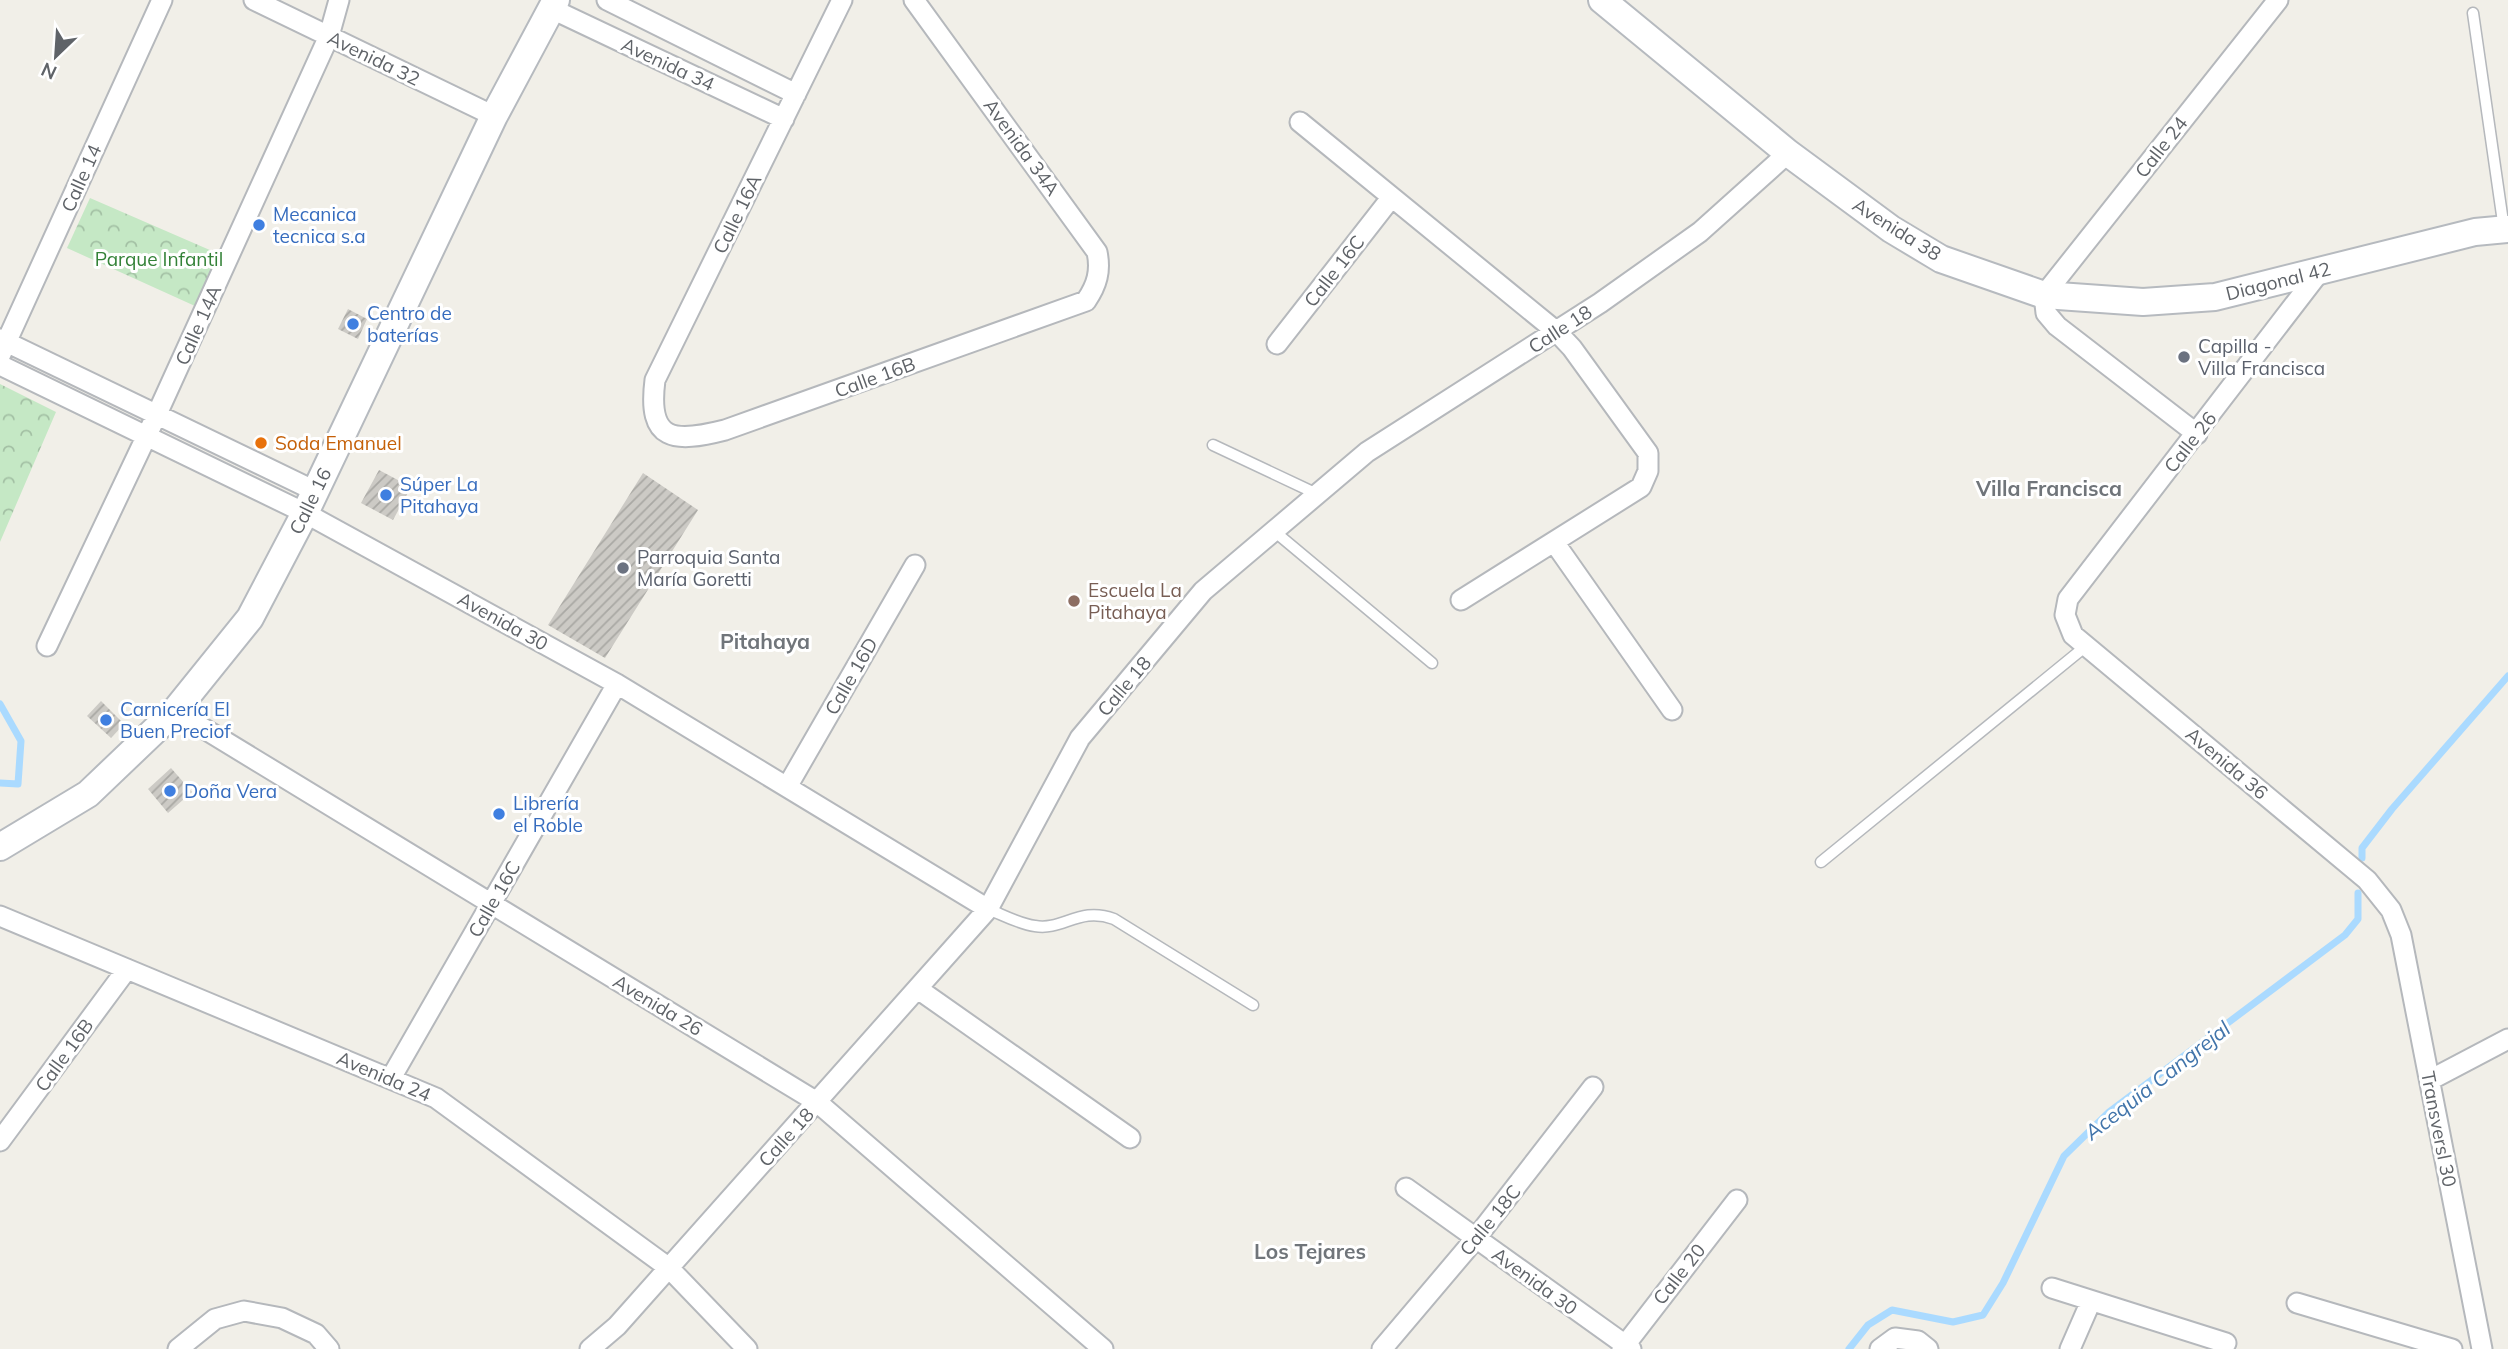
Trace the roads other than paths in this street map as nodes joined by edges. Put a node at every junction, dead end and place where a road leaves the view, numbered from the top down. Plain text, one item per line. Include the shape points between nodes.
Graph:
1 (162, 0) edge
2 (254, 0) edge
3 (339, 0) edge
4 (607, 0) edge
5 (842, 0) edge
6 (914, 0) edge
7 (1602, 0) edge
8 (2277, 0) edge
9 (554, 4) edge
10 (2473, 13) dead end
11 (329, 36) junction
12 (796, 94) junction
13 (494, 116) junction
14 (784, 119) junction
15 (1300, 122) dead end
16 (1788, 153) junction
17 (1391, 198) junction
18 (2506, 229) edge
19 (2321, 270) junction
20 (2045, 295) junction
21 (1086, 301) joint
22 (1557, 332) junction
23 (1277, 344) dead end
24 (2, 346) edge
25 (0, 365) edge
26 (157, 414) junction
27 (662, 429) joint
28 (2197, 433) junction
29 (147, 436) junction
30 (1213, 445) dead end
31 (1318, 494) junction
32 (310, 502) junction
33 (1274, 531) junction
34 (1554, 542) junction
35 (915, 565) dead end
36 (1461, 600) dead end
37 (2066, 615) joint
38 (47, 646) dead end
39 (2086, 646) junction
40 (1432, 663) dead end
41 (617, 684) junction
42 (1672, 710) dead end
43 (176, 711) junction
44 (787, 787) junction
45 (0, 848) edge
46 (1821, 862) dead end
47 (491, 904) junction
48 (989, 909) junction
49 (2391, 910) joint
50 (0, 916) edge
51 (127, 969) junction
52 (918, 989) junction
53 (1253, 1005) dead end
54 (2508, 1039) edge
55 (391, 1078) junction
56 (2430, 1080) junction
57 (1593, 1087) dead end
58 (817, 1101) junction
59 (1130, 1138) dead end
60 (0, 1141) edge
61 (1406, 1188) dead end
62 (1737, 1200) dead end
63 (1476, 1238) junction
64 (668, 1268) junction
65 (2052, 1289) dead end
66 (2091, 1301) junction
67 (2297, 1303) dead end
68 (1887, 1343) edge
69 (2226, 1343) dead end
70 (1626, 1348) edge
71 (178, 1349) edge
72 (329, 1349) edge
73 (590, 1349) edge
74 (747, 1349) edge
75 (1103, 1349) edge
76 (1382, 1349) edge
77 (1928, 1349) edge
78 (2070, 1349) edge
79 (2452, 1349) edge
80 (2482, 1349) edge

1 - 24 street, Calle 14
2 - 11 street, Avenida 32
3 - 11 street, Calle 14A
4 - 12 street, Avenida 34
5 - 12 street, Calle 16A
6 - 21 street, Avenida 34A via 1097,252 1098,276
7 - 16 street, Avenida 38
8 - 20 street, Calle 24
9 - 13 street, Calle 16
9 - 14 street, Avenida 34
10 - 18 lane
11 - 13 street, Avenida 32
11 - 26 street, Calle 14A
12 - 14 street, Calle 16A
13 - 32 street, Calle 16
14 - 27 street, Calle 16A via 655,380 654,418
15 - 17 street
16 - 20 street, Avenida 38 via 1891,229 1941,258
16 - 22 street, Calle 18 via 1700,232
17 - 22 street
17 - 23 street, Calle 16C
18 - 19 street, Diagonal 42 via 2475,232
19 - 20 street, Diagonal 42 via 2215,297 2143,302
19 - 28 street, Calle 26
20 - 28 street via 2046,313 2057,327
21 - 27 street, Calle 16B via 725,430 681,437
22 - 31 street, Calle 18 via 1367,452
22 - 34 street via 1647,453 1648,471 1641,487
24 - 26 street, Avenida 30
25 - 29 street, Avenida 30
26 - 29 street, Calle 14A
26 - 32 street, Avenida 30
28 - 37 street, Calle 26 via 2068,599
29 - 32 street, Avenida 30
29 - 38 street, Calle 14A
30 - 31 lane
31 - 33 street, Calle 18
32 - 41 street, Avenida 30
32 - 43 street, Calle 16 via 250,618
33 - 40 lane
33 - 48 street, Calle 18 via 1203,591 1080,738
34 - 36 street
34 - 42 street
35 - 44 street, Calle 16D
37 - 39 street, Avenida 36 via 2073,635
39 - 46 lane
39 - 49 street, Avenida 36 via 2367,880
41 - 44 street, Avenida 30
41 - 47 street, Calle 16C
43 - 45 street, Calle 16 via 88,794
43 - 47 street, Avenida 26
44 - 48 street, Avenida 30
47 - 55 street, Calle 16C
47 - 58 street, Avenida 26
48 - 52 street, Calle 18
48 - 53 lane via 1035,926 1100,913
49 - 56 street, Transversl 30 via 2401,935
50 - 51 street, Avenida 24
51 - 55 street, Avenida 24
51 - 60 street, Calle 16B
52 - 58 street, Calle 18
52 - 59 street
54 - 56 street
55 - 64 street, Avenida 24 via 436,1098
56 - 80 street, Transversl 30
57 - 63 street, Calle 18C
58 - 64 street, Calle 18
58 - 75 street, Avenida 26
61 - 63 street, Avenida 30
62 - 70 street, Calle 20
63 - 70 street, Avenida 30
63 - 76 street, Calle 18C
64 - 73 street, Calle 18
64 - 74 street, Avenida 24
65 - 66 street
66 - 69 street
66 - 78 street
67 - 79 street
68 - 77 street via 1918,1341
71 - 72 street via 215,1319 244,1311 282,1318 316,1334

